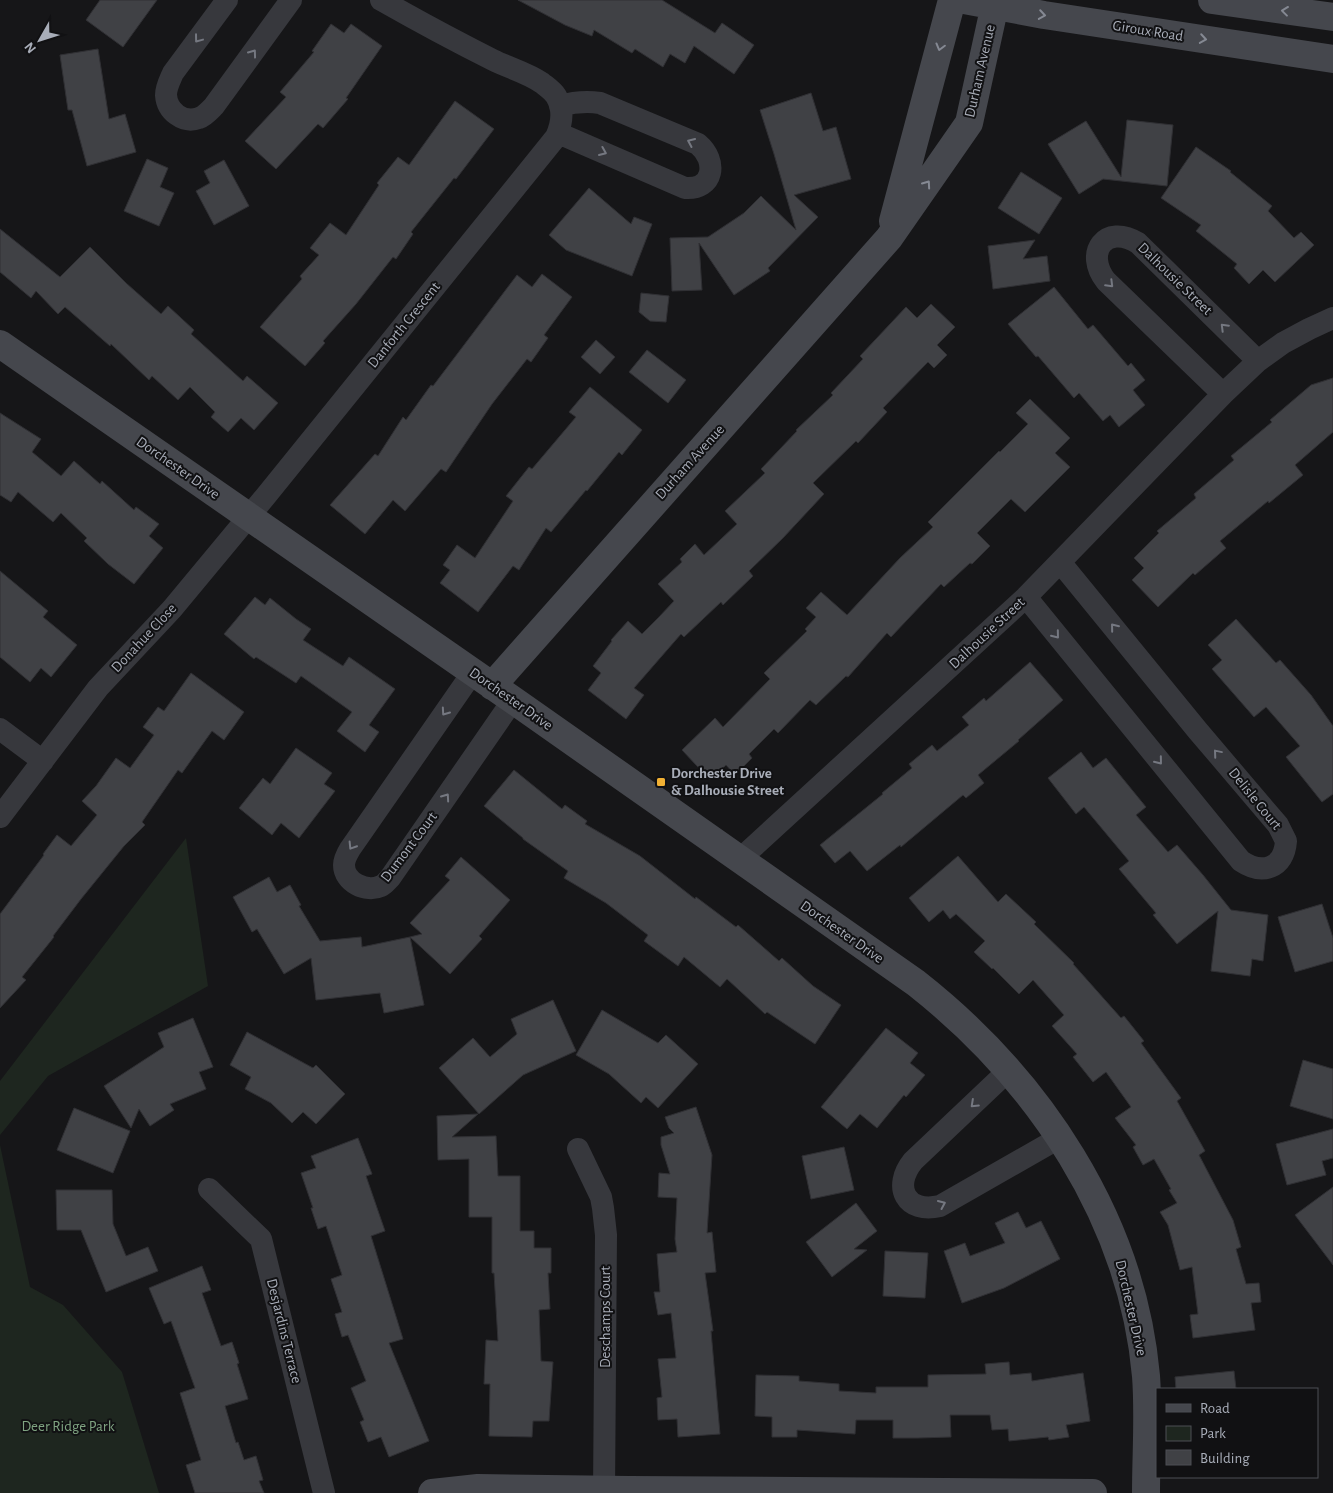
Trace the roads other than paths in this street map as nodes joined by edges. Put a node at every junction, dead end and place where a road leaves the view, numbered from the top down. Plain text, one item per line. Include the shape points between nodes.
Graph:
1 (227, 0) edge
2 (291, 0) edge
3 (381, 0) edge
4 (952, 0) edge
5 (964, 0) edge
6 (1212, 0) edge
7 (995, 3) edge
8 (1333, 17) edge
9 (1333, 59) edge
10 (560, 106) junction
11 (558, 133) junction
12 (889, 238) junction
13 (1333, 318) edge
14 (0, 344) edge
15 (1258, 361) junction
16 (1223, 394) junction
17 (248, 516) junction
18 (1060, 562) junction
19 (1026, 597) junction
20 (492, 686) junction
21 (0, 729) edge
22 (43, 761) junction
23 (0, 817) edge
24 (739, 860) junction
25 (1009, 1070) junction
26 (1059, 1138) junction
27 (578, 1149) dead end
28 (209, 1189) dead end
29 (604, 1491) edge
30 (324, 1493) edge
31 (432, 1493) edge
32 (1093, 1493) edge
33 (1146, 1493) edge

1 -> 2 street via 168,83 168,103 176,115 184,119 200,118 214,106
3 - 10 street via 504,66 541,82 550,89
4 -> 12 street, Durham Avenue
5 - 7 street, Giroux Road
8 -> 6 street
7 -> 9 street, Giroux Road
12 -> 7 street, Durham Avenue via 969,123
10 - 11 street, Danforth Crescent via 562,115
11 -> 10 street via 685,188 700,186 710,174 709,158 698,144 600,103 574,102
11 - 17 street, Danforth Crescent
12 - 20 street, Durham Avenue
13 - 15 street, Dalhousie Street via 1309,328
14 - 17 street, Dorchester Drive
15 - 16 street, Dalhousie Street
15 -> 16 street, Dalhousie Street via 1138,242 1116,235 1103,241 1097,258 1100,274
16 - 18 street, Dalhousie Street
17 - 20 street, Dorchester Drive
17 - 22 street, Donahue Close via 172,609 98,688
18 - 19 street, Dalhousie Street
19 -> 18 street, Delisle Court via 1241,861 1257,868 1278,862 1286,841 1278,825
19 - 24 street, Dalhousie Street
20 -> 20 street, Dumont Court via 350,849 344,865 350,880 357,885 373,888 382,886 390,878
20 - 24 street, Dorchester Drive
21 - 22 street
22 - 23 street, Donahue Close
24 - 25 street, Dorchester Drive via 916,983 965,1024
25 - 26 street, Dorchester Drive
25 -> 26 street via 908,1167 902,1180 909,1200 923,1207 940,1206
26 - 33 street, Dorchester Drive via 1100,1209 1129,1286 1146,1374
27 - 29 street, Deschamps Court via 601,1197 606,1235
28 - 30 street, Desjardins Terrace via 261,1239
29 - 31 street via 478,1488
29 - 32 street

